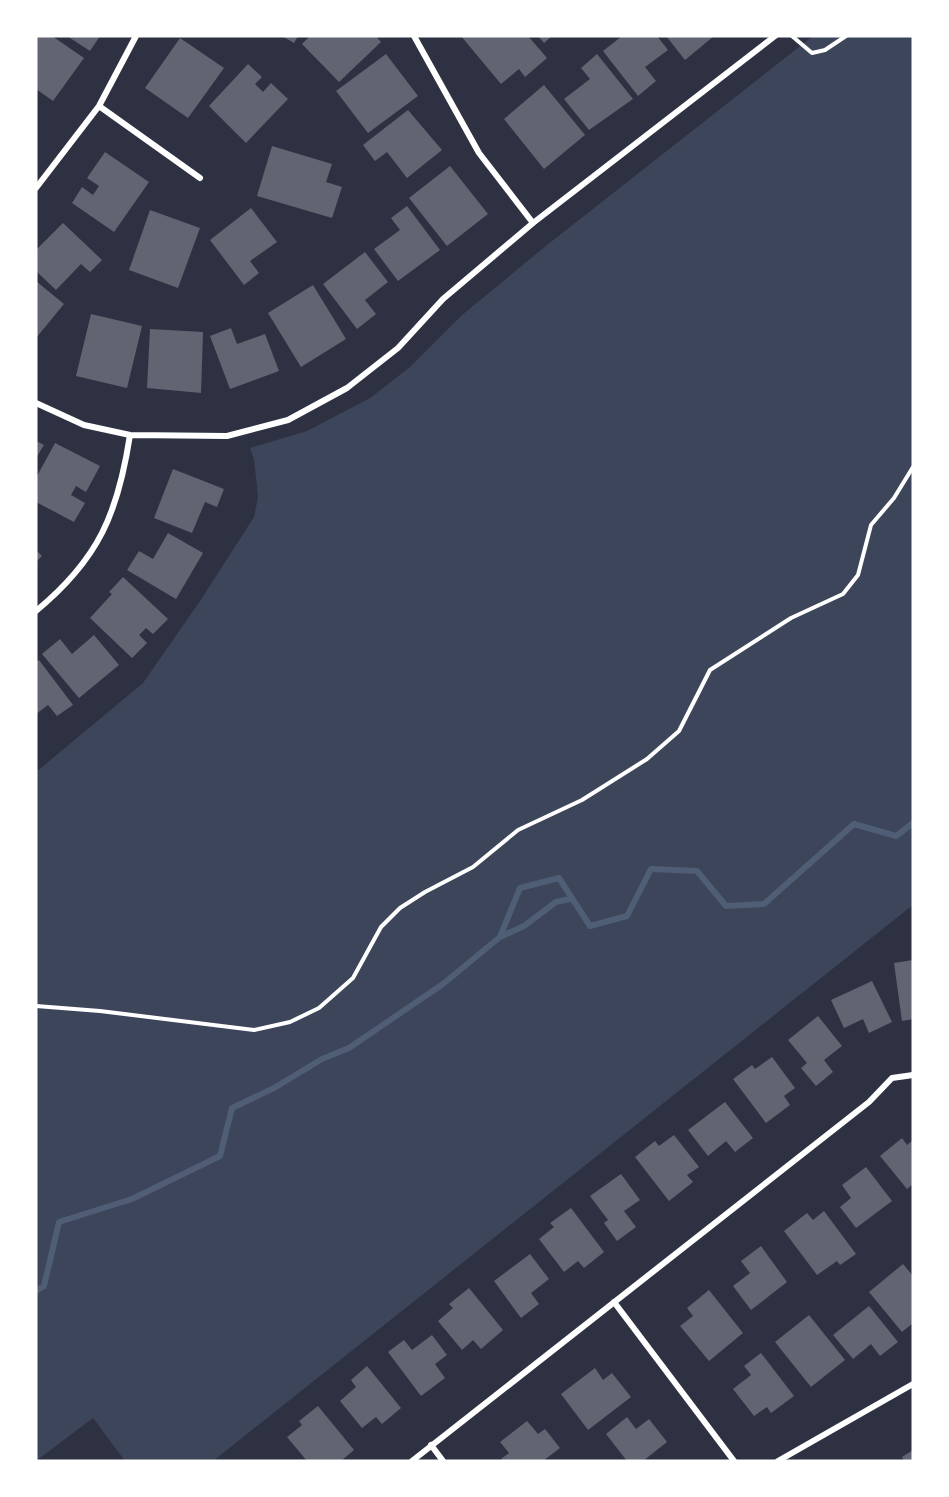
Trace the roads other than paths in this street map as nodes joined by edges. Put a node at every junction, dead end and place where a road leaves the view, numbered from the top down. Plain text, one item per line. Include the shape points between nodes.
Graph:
1 (136, 36) edge
2 (414, 36) edge
3 (775, 36) edge
4 (99, 106) junction
5 (200, 178) dead end
6 (36, 188) edge
7 (533, 223) junction
8 (36, 403) edge
9 (130, 435) junction
10 (36, 611) edge
11 (913, 1075) edge
12 (614, 1302) junction
13 (913, 1384) edge
14 (431, 1445) junction
15 (412, 1461) edge
16 (443, 1461) edge
17 (734, 1461) edge
18 (778, 1461) edge

1 - 4 street
2 - 7 street via 479,153
3 - 7 street
4 - 5 street
4 - 6 street
7 - 9 street via 443,298 398,348 347,388 288,420 227,436
8 - 9 street via 84,425
9 - 10 street via 123,483 100,540 66,586
11 - 12 street via 892,1078 869,1102
12 - 14 street
12 - 17 street
13 - 18 street
14 - 15 street
14 - 16 street

